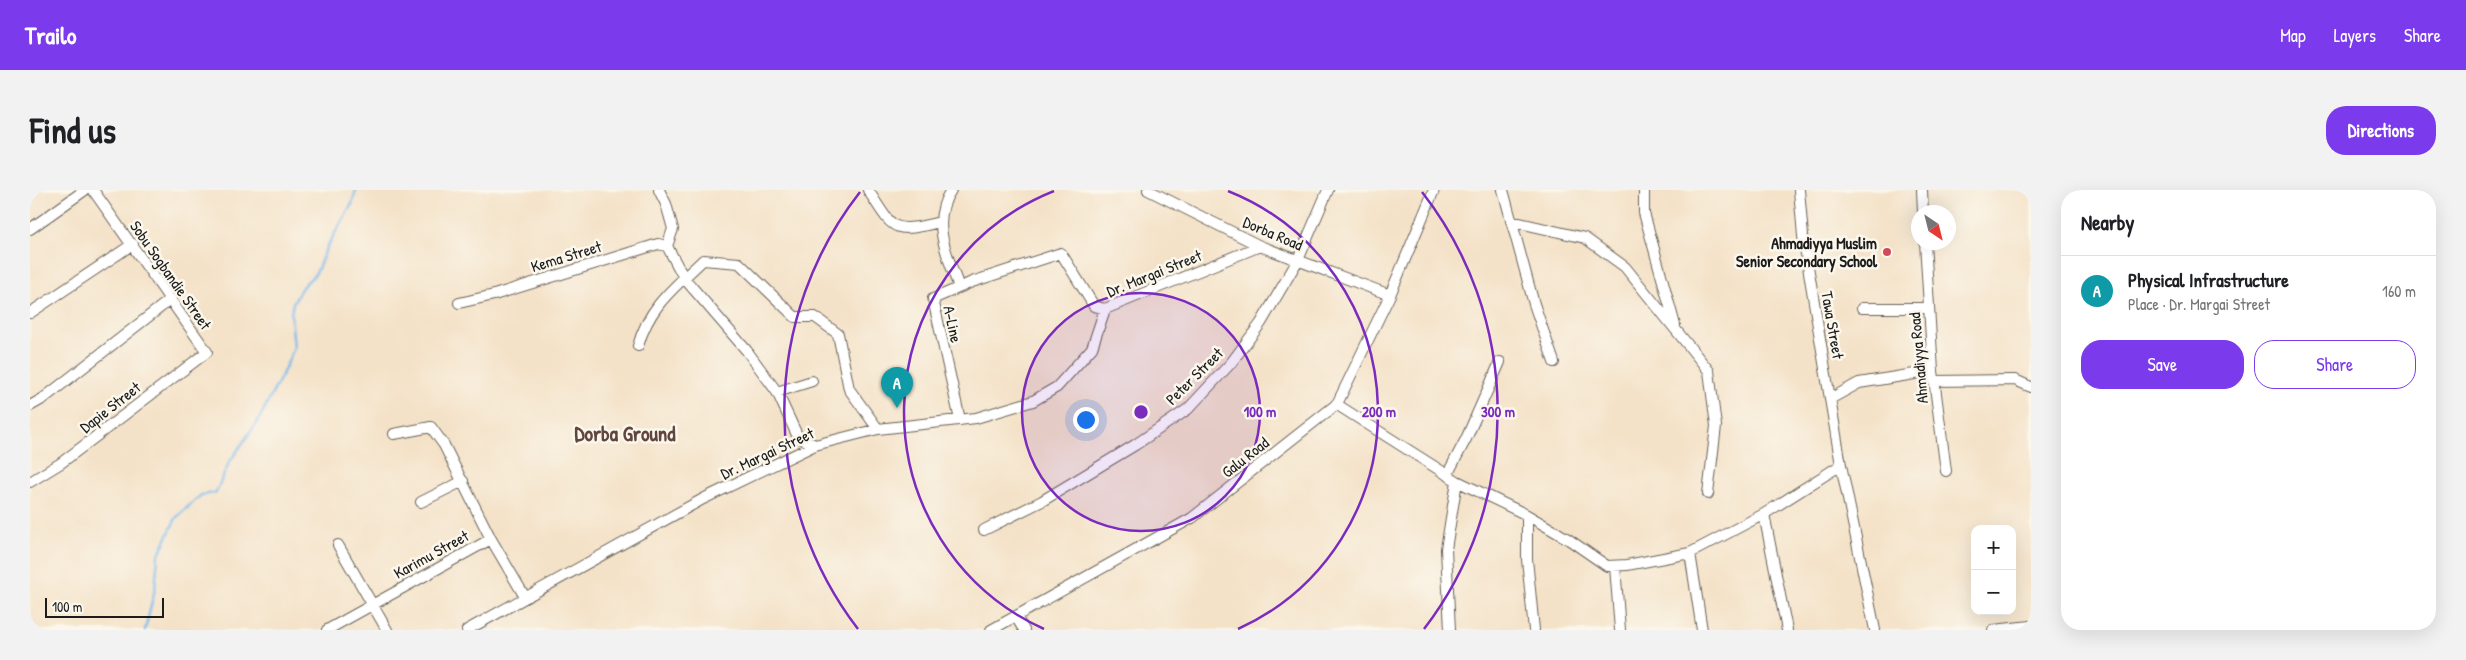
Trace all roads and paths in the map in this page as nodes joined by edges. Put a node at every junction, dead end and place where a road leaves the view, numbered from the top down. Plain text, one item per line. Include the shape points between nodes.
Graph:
1 (85, 190) edge
2 (93, 190) edge
3 (659, 190) edge
4 (868, 190) edge
5 (951, 190) edge
6 (1148, 190) edge
7 (1328, 190) edge
8 (1434, 190) edge
9 (1503, 190) edge
10 (1644, 190) edge
11 (1800, 190) edge
12 (1922, 190) edge
13 (1923, 205) edge
14 (1511, 221) junction
15 (940, 222) junction
16 (30, 230) edge
17 (133, 244) junction
18 (667, 246) junction
19 (1260, 246) junction
20 (1925, 250) edge
21 (1298, 260) junction
22 (684, 278) junction
23 (959, 287) junction
24 (1390, 295) junction
25 (171, 300) junction
26 (459, 304) dead end
27 (1862, 308) dead end
28 (1929, 308) junction
29 (1105, 310) junction
30 (30, 313) edge
31 (1676, 330) junction
32 (638, 346) dead end
33 (207, 352) joint
34 (1500, 362) dead end
35 (1554, 362) dead end
36 (1934, 376) junction
37 (812, 381) dead end
38 (2031, 387) edge
39 (776, 392) junction
40 (1830, 399) junction
41 (1336, 404) junction
42 (30, 406) edge
43 (960, 420) junction
44 (878, 429) junction
45 (394, 434) dead end
46 (815, 446) junction
47 (1841, 465) junction
48 (1946, 471) dead end
49 (1447, 475) junction
50 (463, 481) junction
51 (1457, 481) junction
52 (30, 482) edge
53 (1708, 494) dead end
54 (421, 502) dead end
55 (1764, 514) junction
56 (1527, 515) junction
57 (984, 530) dead end
58 (491, 539) junction
59 (338, 545) dead end
60 (1690, 552) junction
61 (1615, 566) junction
62 (525, 597) junction
63 (372, 604) junction
64 (1016, 616) junction
65 (2031, 626) edge
66 (327, 630) edge
67 (387, 630) edge
68 (467, 630) edge
69 (991, 630) edge
70 (1024, 630) edge
71 (1450, 630) edge
72 (1534, 630) edge
73 (1620, 630) edge
74 (1702, 630) edge
75 (1787, 630) edge
76 (1875, 630) edge
77 (1993, 630) edge

1 - 16 street
2 - 17 street, Sobu Sogbandie Street
3 - 18 street via 673,229
4 - 15 street via 890,224 906,229
5 - 15 street via 944,200
6 - 19 street, Dorba Road
7 - 21 street, Peter Street
8 - 24 street, Galu Road
9 - 14 street
10 - 31 street via 1644,213
11 - 40 street, Tawa Street via 1803,236
12 - 13 street
14 - 31 street via 1585,238 1625,267
14 - 35 street
15 - 23 street, A-Line via 941,240
17 - 25 street, Sobu Sogbandie Street
17 - 30 street
18 - 22 street
18 - 26 street, Kema Street via 658,244
19 - 21 street, Dorba Road
19 - 29 street, Dr. Margai Street
20 - 28 street, Ahmadiyya Road
21 - 24 street, Dorba Road
21 - 57 street, Peter Street via 1261,323 1188,409 1051,496
22 - 32 street via 657,304 643,327
22 - 39 street
22 - 44 street via 703,260 740,263 795,317 815,317 838,334 849,389
23 - 29 street via 1061,254 1094,306
23 - 43 street, A-Line via 933,299
24 - 41 street, Galu Road
25 - 33 street, Sobu Sogbandie Street
25 - 42 street
27 - 28 street
28 - 36 street, Ahmadiyya Road
29 - 43 street, Dr. Margai Street via 1092,348 1057,387 1033,400
31 - 53 street via 1709,371 1716,426
33 - 52 street, Dapie Street via 61,463
34 - 49 street
36 - 38 street via 2015,380
36 - 40 street via 1859,383
36 - 48 street, Ahmadiyya Road
37 - 39 street
39 - 46 street via 798,437
40 - 47 street, Tawa Street
41 - 49 street
41 - 64 street, Galu Road via 1192,518
43 - 44 street, Dr. Margai Street
44 - 46 street, Dr. Margai Street
45 - 50 street via 431,426
46 - 62 street, Dr. Margai Street via 703,499
47 - 55 street
47 - 76 street, Tawa Street
49 - 51 street
50 - 54 street
50 - 58 street
51 - 56 street
51 - 71 street via 1446,549
55 - 60 street
55 - 75 street
56 - 61 street via 1607,566
56 - 72 street via 1527,558
58 - 62 street, Karimu Street
58 - 63 street, Karimu Street
59 - 63 street
60 - 61 street
60 - 74 street
61 - 73 street
62 - 68 street, Dr. Margai Street
63 - 66 street, Karimu Street
63 - 67 street
64 - 69 street, Galu Road
64 - 70 street
65 - 77 street

